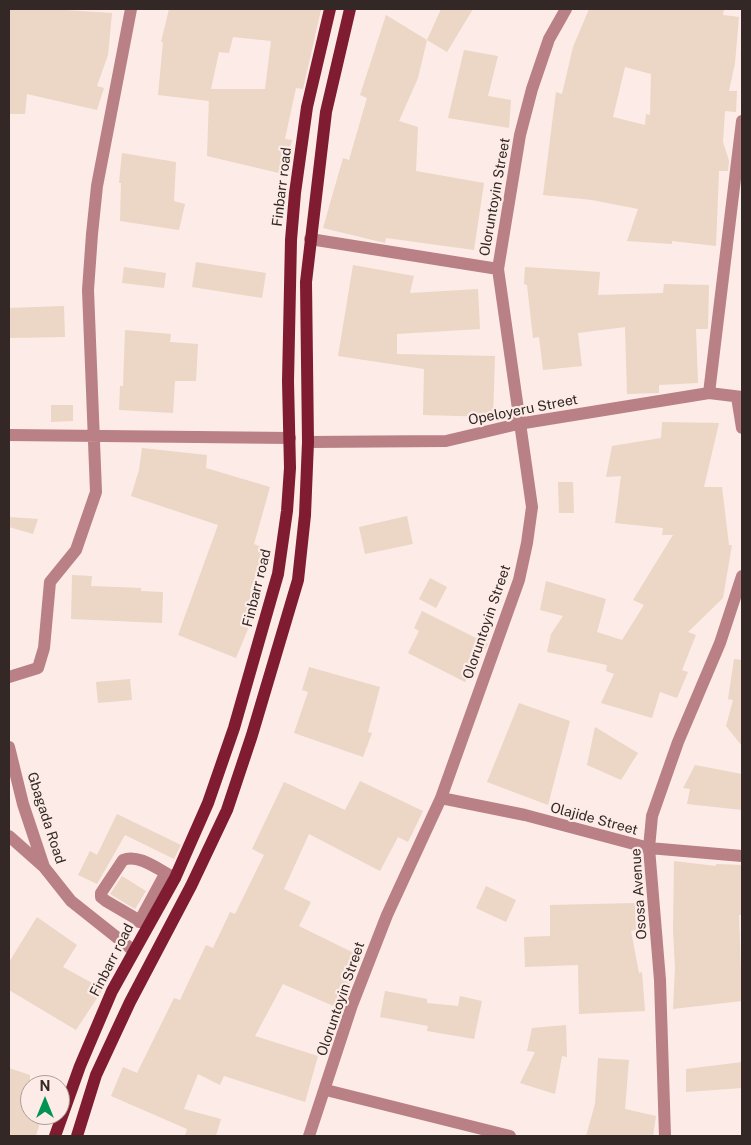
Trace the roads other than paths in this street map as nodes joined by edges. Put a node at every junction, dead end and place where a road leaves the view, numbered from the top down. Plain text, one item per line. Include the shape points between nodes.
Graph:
1 (131, 9) edge
2 (330, 9) edge
3 (350, 9) edge
4 (566, 9) edge
5 (742, 121) edge
6 (736, 231) edge
7 (310, 239) junction
8 (498, 269) junction
9 (709, 393) junction
10 (739, 397) edge
11 (518, 424) junction
12 (742, 428) edge
13 (9, 435) edge
14 (94, 437) junction
15 (290, 438) junction
16 (308, 442) junction
17 (278, 574) junction
18 (742, 576) edge
19 (298, 580) junction
20 (9, 677) edge
21 (10, 754) edge
22 (441, 798) junction
23 (9, 836) edge
24 (649, 848) junction
25 (742, 856) edge
26 (44, 867) junction
27 (170, 876) junction
28 (143, 924) junction
29 (134, 950) junction
30 (326, 1090) junction
31 (55, 1136) edge
32 (77, 1136) edge
33 (309, 1136) edge
34 (510, 1136) edge
35 (664, 1136) edge

1 - 14 street via 92,234 88,290
2 - 15 main road, Finbarr road via 307,107 295,193 288,381
3 - 7 main road via 326,112
4 - 8 street, Oloruntoyin Street via 549,40 532,89 520,135
5 - 6 street
6 - 9 street
7 - 8 street
7 - 16 main road via 306,282
8 - 11 street, Oloruntoyin Street
9 - 10 street, Opeloyeru Street
9 - 11 street, Opeloyeru Street
10 - 12 street
11 - 16 street, Opeloyeru Street via 446,441
11 - 22 street, Oloruntoyin Street via 532,507 527,543 519,580
13 - 14 street
14 - 15 street
14 - 20 street via 96,492 76,550 50,582 44,648 38,668
15 - 17 main road, Finbarr road via 287,511
16 - 19 main road
17 - 19 main road
17 - 27 main road, Finbarr road via 234,728 208,803
18 - 24 street, Ososa Avenue via 720,643 678,742 652,816
19 - 32 main road via 227,810 96,1075
21 - 26 street, Gbagada Road
22 - 24 street, Olajide Street via 525,815
22 - 30 street, Oloruntoyin Street via 352,1004
23 - 26 street
24 - 25 street, Olajide Street
24 - 35 street, Ososa Avenue via 660,980
26 - 29 street, Gbagada Road via 71,901
27 - 28 main road, Finbarr road
27 - 28 street via 137,859 126,859 122,860 101,893 106,900
28 - 29 main road, Finbarr road
29 - 31 main road, Finbarr road via 112,991 80,1066
30 - 33 street, Oloruntoyin Street
30 - 34 street

